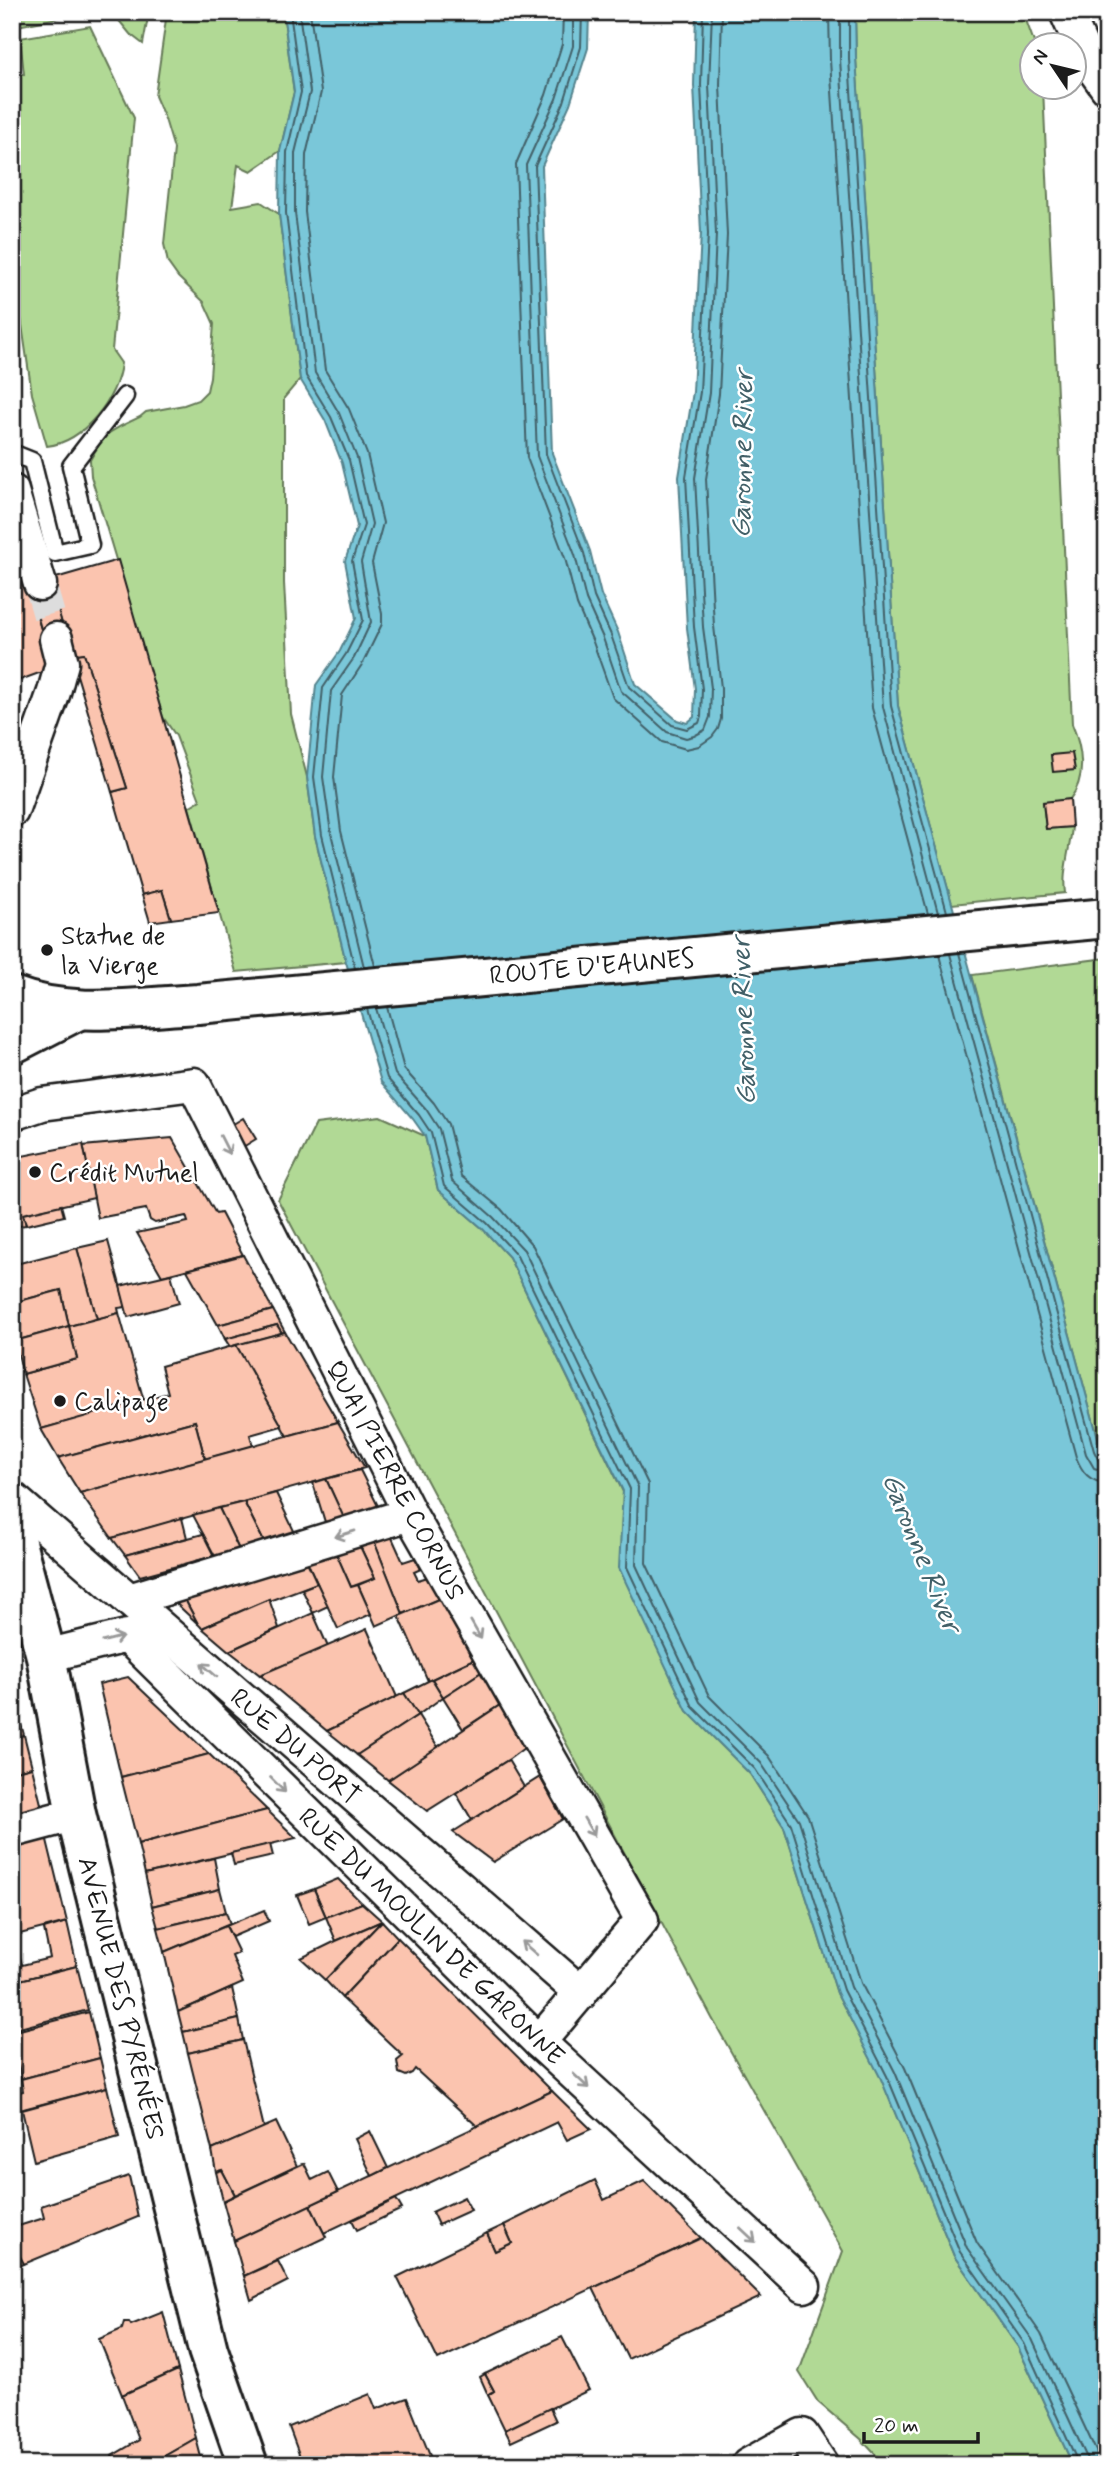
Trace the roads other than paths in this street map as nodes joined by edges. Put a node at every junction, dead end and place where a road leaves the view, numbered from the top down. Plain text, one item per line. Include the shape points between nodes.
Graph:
1 (1066, 12) edge
2 (1107, 88) edge
3 (125, 396) dead end
4 (12, 453) edge
5 (12, 491) edge
6 (40, 584) tunnel mouth
7 (56, 639) tunnel mouth
8 (12, 811) edge
9 (1107, 918) edge
10 (12, 996) edge
11 (78, 1010) junction
12 (12, 1044) edge
13 (12, 1087) edge
14 (42, 1104) junction
15 (12, 1114) edge
16 (12, 1498) edge
17 (410, 1514) junction
18 (12, 1528) edge
19 (129, 1600) junction
20 (46, 1656) junction
21 (76, 1814) junction
22 (12, 1831) edge
23 (581, 1993) junction
24 (539, 2042) junction
25 (804, 2286) dead end
26 (248, 2465) edge
27 (748, 2465) edge
28 (822, 2465) edge

1 - 2 street via 1089,63
3 - 4 lane via 71,466 90,545 55,553 32,461
5 - 6 street
7 - 8 street via 60,673
9 - 11 main road, ROUTE D'EAUNES via 198,1004
10 - 11 main road, ROUTE D'EAUNES
11 - 12 main road, ROUTE D'EAUNES
13 - 14 street
14 - 15 street, QUAI PIERRE CORNUS
14 -> 17 street, QUAI PIERRE CORNUS via 194,1084
16 - 19 street, RUE DU PORT
17 -> 19 street
17 -> 23 street, QUAI PIERRE CORNUS via 642,1920
18 - 20 main road, AVENUE DES PYRÉNÉES
23 -> 19 street, RUE DU PORT
20 - 21 main road, AVENUE DES PYRÉNÉES
20 -> 24 street, RUE DU MOULIN DE GARONNE via 127,1636
21 - 22 street
21 - 26 main road, AVENUE DES PYRÉNÉES via 208,2350
23 - 24 street
24 -> 25 street, RUE DU MOULIN DE GARONNE
27 - 28 street via 802,2435

